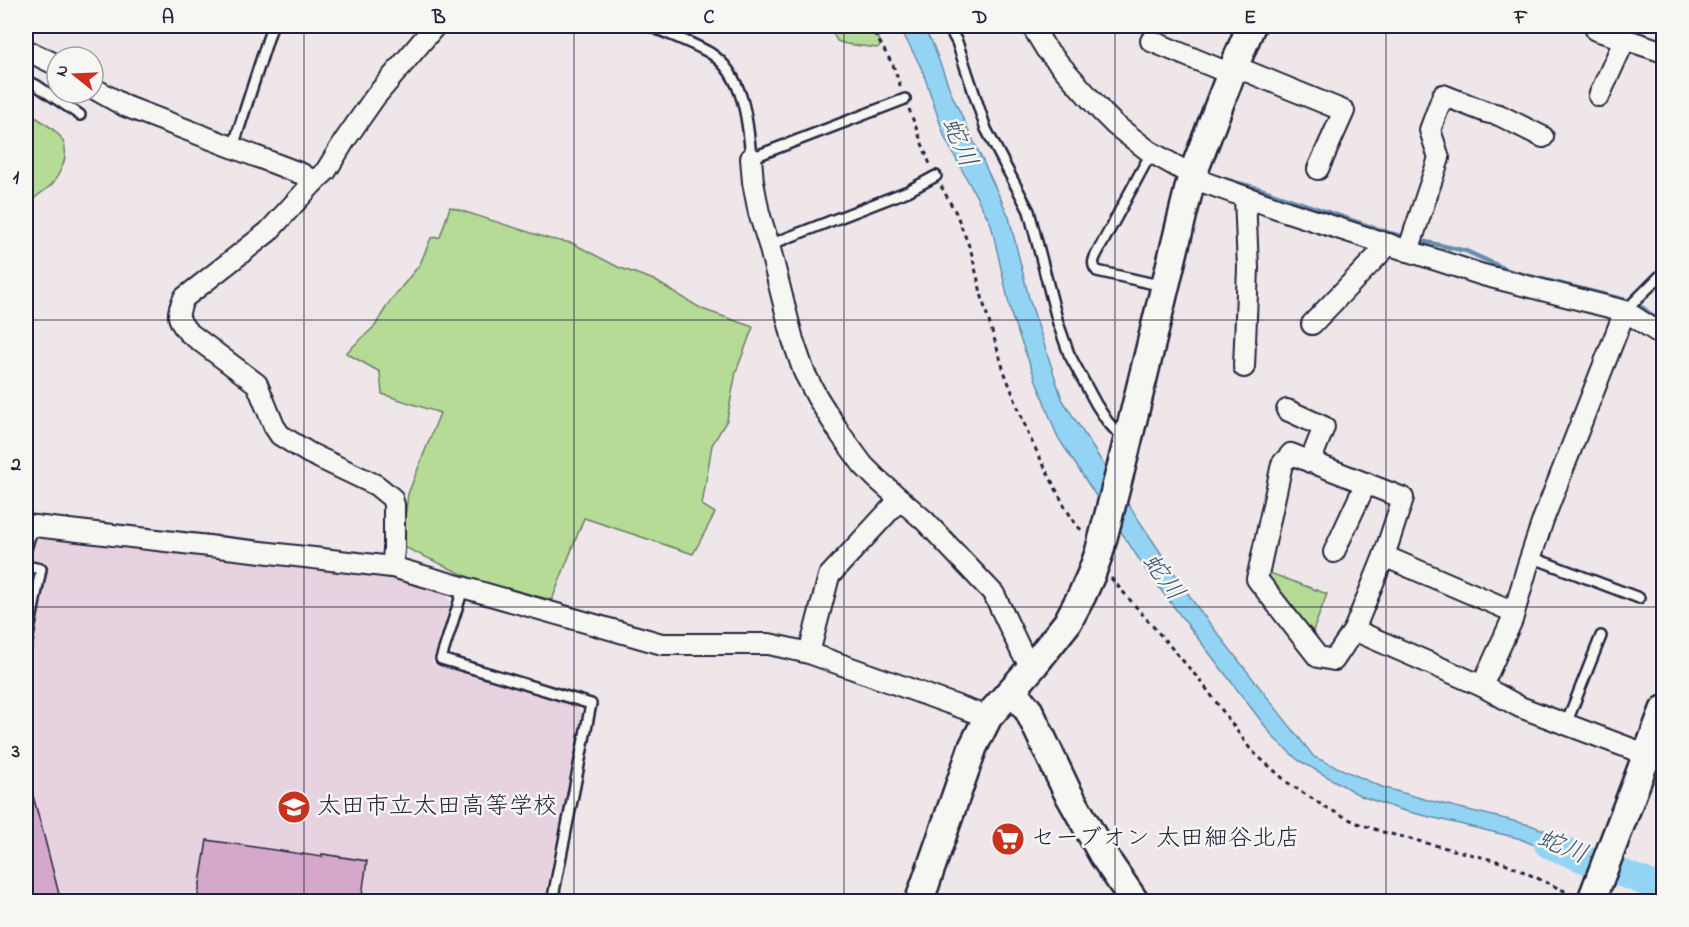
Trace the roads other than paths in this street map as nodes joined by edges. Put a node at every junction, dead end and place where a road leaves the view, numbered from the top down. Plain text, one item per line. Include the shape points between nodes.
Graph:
1 (272, 26) edge
2 (435, 26) edge
3 (650, 26) edge
4 (948, 26) edge
5 (1032, 26) edge
6 (1251, 26) edge
7 (1596, 30) dead end
8 (1625, 39) junction
9 (1151, 41) dead end
10 (26, 50) edge
11 (1664, 52) edge
12 (45, 59) edge
13 (1232, 70) junction
14 (26, 81) edge
15 (105, 95) edge
16 (1599, 96) dead end
17 (906, 99) road end
18 (80, 115) dead end
19 (1543, 137) dead end
20 (233, 147) junction
21 (1153, 153) junction
22 (751, 158) junction
23 (1317, 169) dead end
24 (936, 176) road end
25 (1192, 176) junction
26 (314, 182) junction
27 (1245, 197) junction
28 (1389, 244) junction
29 (769, 245) junction
30 (1408, 251) junction
31 (1664, 272) edge
32 (1164, 286) junction
33 (1624, 311) junction
34 (1312, 324) dead end
35 (1664, 336) edge
36 (1244, 367) dead end
37 (1287, 410) dead end
38 (1129, 438) junction
39 (1310, 462) junction
40 (1366, 483) junction
41 (900, 499) junction
42 (29, 525) edge
43 (26, 549) edge
44 (1334, 552) dead end
45 (1384, 556) junction
46 (1531, 557) junction
47 (26, 566) edge
48 (392, 567) junction
49 (464, 586) junction
50 (1639, 598) dead end
51 (1514, 612) junction
52 (1354, 630) junction
53 (1601, 636) dead end
54 (26, 647) edge
55 (809, 653) junction
56 (1033, 666) junction
57 (1482, 686) junction
58 (1011, 692) junction
59 (1664, 710) edge
60 (988, 717) junction
61 (1566, 724) junction
62 (1655, 758) edge
63 (1587, 898) edge
64 (552, 902) edge
65 (919, 902) edge
66 (1136, 902) edge

1 - 20 lane
2 - 26 street via 375,97 326,171
3 - 22 lane via 710,53 731,74 748,121
4 - 38 lane via 986,129 1029,211 1069,354 1107,421
5 - 21 street via 1046,49 1102,112
6 - 13 street
7 - 8 street
8 - 11 street
8 - 16 street
9 - 13 street
10 - 12 street
13 - 23 street via 1344,111
13 - 25 street
14 - 18 lane
15 - 20 street
17 - 22 lane
19 - 30 street via 1443,95 1430,130 1439,158
20 - 26 street
21 - 25 street
21 - 32 lane via 1093,261 1097,271
22 - 29 street via 759,213
24 - 29 lane via 908,191
25 - 27 street
25 - 32 street
26 - 48 street via 268,232 184,298 178,311 179,321 256,384 280,435 376,485 392,498
27 - 28 street
27 - 36 street via 1248,268
28 - 30 street
28 - 34 street
29 - 41 street via 804,372 863,465
30 - 33 street
31 - 33 lane
32 - 38 street
33 - 35 street
33 - 46 street
37 - 39 street via 1324,427
38 - 56 street via 1095,538 1091,575 1067,623
39 - 40 street
39 - 52 street via 1291,454 1282,464 1257,579 1318,657 1334,660
40 - 44 street
40 - 45 street via 1402,498
41 - 55 street via 829,576
41 - 56 street via 994,594 1022,653
42 - 43 lane
42 - 48 street
45 - 51 street
45 - 52 street
46 - 50 lane
46 - 51 street
47 - 54 lane via 41,569
48 - 49 street
49 - 55 street via 662,644 769,644
49 - 64 lane via 441,659 591,704
51 - 57 street
52 - 57 street
53 - 61 lane
55 - 60 street
56 - 58 street
57 - 61 street via 1520,707
58 - 60 street
58 - 66 street via 1029,711 1067,791 1103,855
59 - 62 street
60 - 65 street via 973,747
61 - 62 street
62 - 63 street

